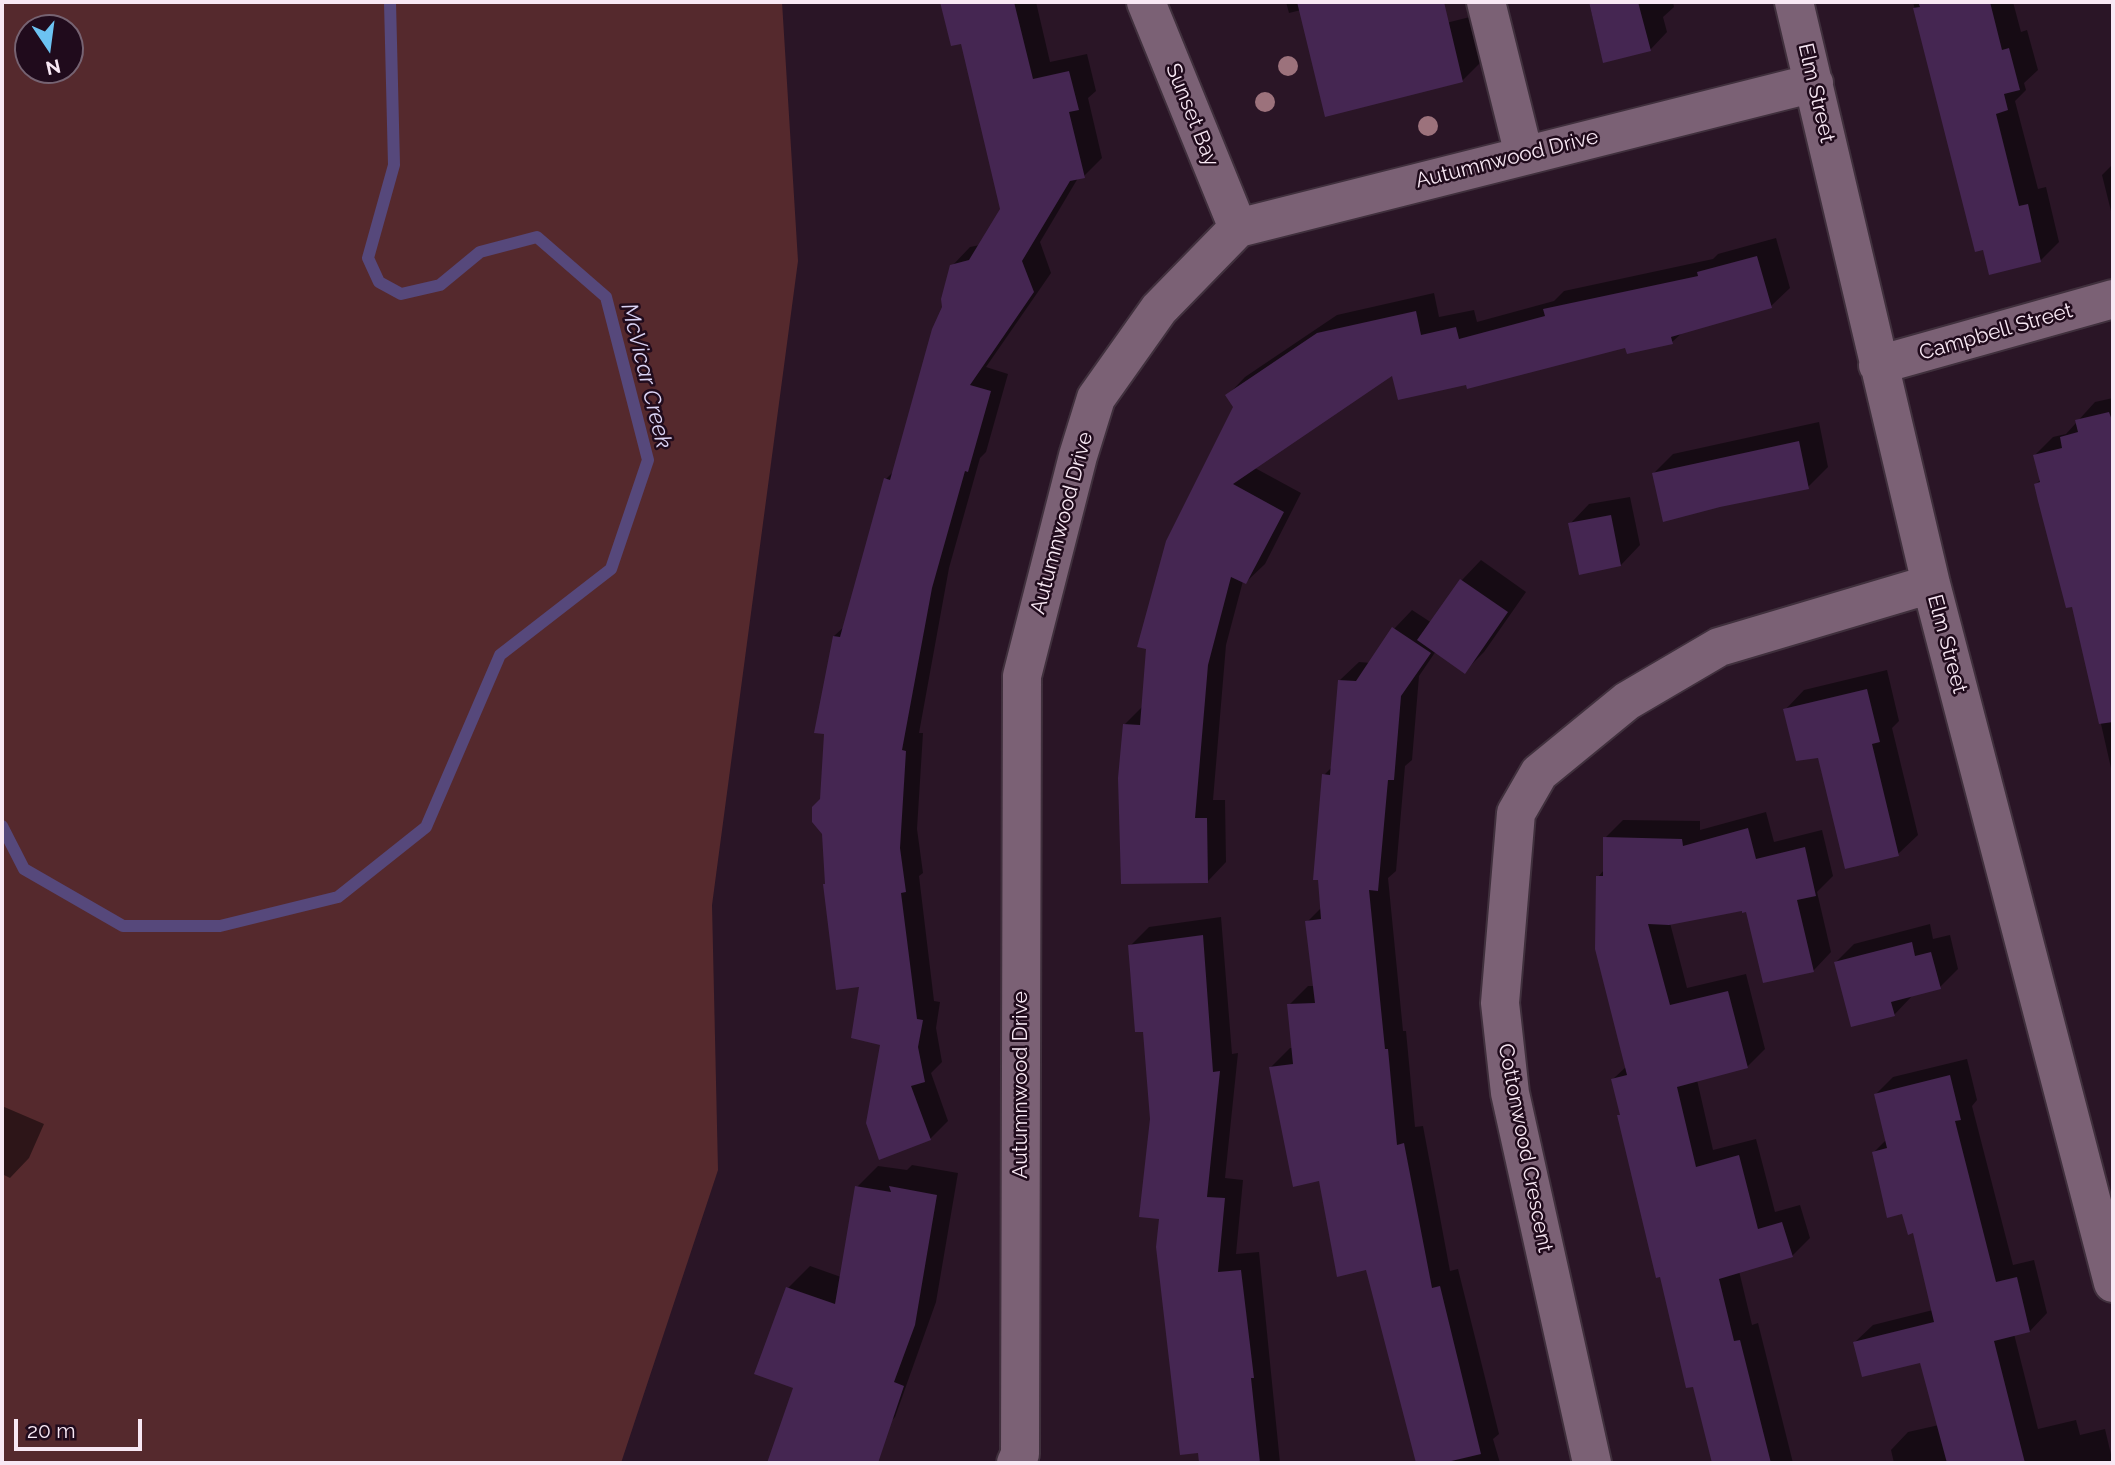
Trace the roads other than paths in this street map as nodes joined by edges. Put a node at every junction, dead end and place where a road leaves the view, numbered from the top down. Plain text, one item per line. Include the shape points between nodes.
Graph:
1 (1146, 2) edge
2 (1486, 2) edge
3 (1794, 2) edge
4 (1814, 83) junction
5 (1524, 155) junction
6 (1238, 228) junction
7 (2113, 299) edge
8 (1878, 365) junction
9 (1931, 584) junction
10 (2113, 1283) edge
11 (1016, 1463) edge
12 (1592, 1463) edge

1 - 6 street, Sunset Bay
2 - 5 street
3 - 4 street, Elm Street
4 - 5 street, Autumnwood Drive
4 - 8 street, Elm Street
5 - 6 street, Autumnwood Drive
6 - 11 street, Autumnwood Drive via 1159,309 1096,398 1022,676 1020,1454
7 - 8 street, Campbell Street
8 - 9 street, Elm Street
9 - 10 street, Elm Street
9 - 12 street, Cottonwood Crescent via 1719,647 1627,701 1539,773 1516,813 1500,1003 1504,1042 1510,1093

